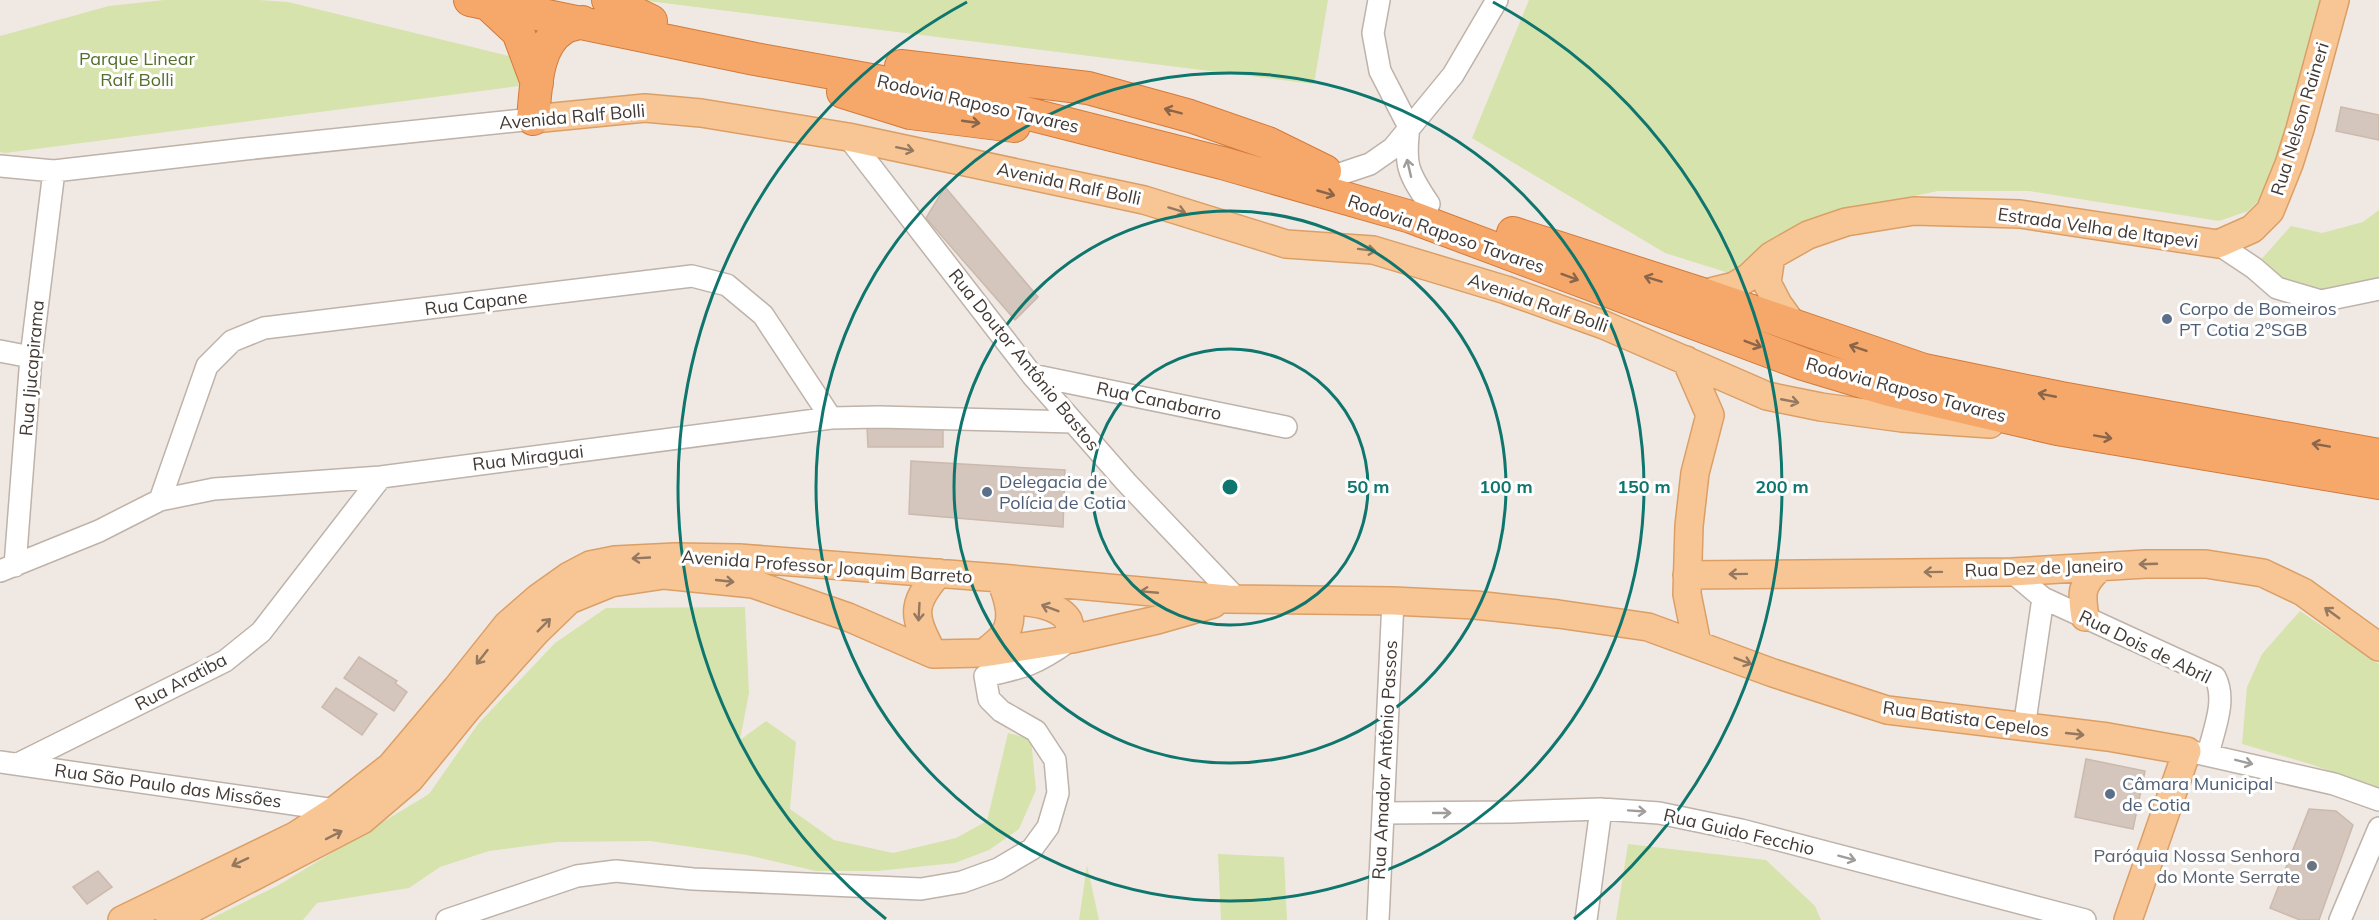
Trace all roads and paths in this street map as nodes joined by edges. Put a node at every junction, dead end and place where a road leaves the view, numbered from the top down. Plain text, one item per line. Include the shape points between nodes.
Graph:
1 (608, 0) edge
2 (1379, 0) edge
3 (1497, 0) edge
4 (2335, 0) edge
5 (480, 2) edge
6 (576, 11) edge
7 (651, 21) junction
8 (537, 83) junction
9 (533, 119) junction
10 (1409, 126) junction
11 (848, 137) junction
12 (0, 166) edge
13 (54, 171) junction
14 (1331, 173) junction
15 (1429, 204) junction
16 (2218, 244) junction
17 (1771, 256) junction
18 (2379, 290) edge
19 (1702, 294) junction
20 (1793, 325) junction
21 (0, 351) edge
22 (31, 357) junction
23 (1686, 360) junction
24 (1032, 375) junction
25 (1749, 389) junction
26 (1710, 415) junction
27 (831, 418) junction
28 (1072, 422) junction
29 (1286, 428) dead end
30 (2057, 429) junction
31 (2379, 455) edge
32 (381, 477) junction
33 (2379, 483) edge
34 (160, 500) junction
35 (2098, 568) junction
36 (8, 569) edge
37 (2012, 572) junction
38 (939, 573) junction
39 (1687, 584) junction
40 (1005, 589) junction
41 (2043, 598) junction
42 (1233, 599) junction
43 (1393, 601) junction
44 (2085, 617) junction
45 (1648, 627) junction
46 (1072, 639) junction
47 (1697, 644) junction
48 (2379, 647) edge
49 (984, 653) junction
50 (933, 654) junction
51 (2024, 728) junction
52 (2197, 752) junction
53 (9, 763) edge
54 (2379, 800) edge
55 (1601, 809) junction
56 (335, 810) junction
57 (1383, 813) junction
58 (2379, 828) edge
59 (122, 920) edge
60 (170, 920) edge
61 (447, 920) edge
62 (1378, 920) edge
63 (1586, 920) edge
64 (2085, 920) edge
65 (2128, 920) edge
66 (2340, 920) edge

1 - 7 highway
2 - 10 street via 1373,33 1380,71
3 - 10 street via 1453,75
4 - 16 main road, Rua Nelson Raineri via 2300,129 2270,211 2252,229
5 - 6 highway, Rodovia Raposo Tavares
5 - 8 highway via 518,33
6 - 7 highway, Rodovia Raposo Tavares
6 - 8 highway via 565,28 550,40
6 -> 30 highway, Rodovia Raposo Tavares via 755,59 910,113 1133,139 1411,217 1803,364 1889,390
14 -> 7 highway, Rodovia Raposo Tavares via 880,63
8 - 9 highway
9 - 11 main road, Avenida Ralf Bolli via 645,108
9 - 13 street, Avenida Ralf Bolli
10 - 14 street via 1393,148 1370,164
15 -> 10 street via 1411,177 1406,154
11 -> 23 main road, Avenida Ralf Bolli via 1144,200 1286,244 1373,250 1506,290
11 - 24 street, Rua Doutor Antônio Bastos
12 - 13 street, Avenida Ralf Bolli
13 - 22 street, Rua Ijucapirama
14 - 15 highway, Rodovia Raposo Tavares
19 -> 15 highway, Rodovia Raposo Tavares
16 - 17 main road, Estrada Velha de Itapevi via 2020,214 1914,211 1846,222 1808,235
16 - 18 street via 2277,288 2321,301
17 - 19 main road, Estrada Velha de Itapevi via 1734,286
17 - 20 main road via 1767,283
19 - 20 highway, Rodovia Raposo Tavares
31 -> 20 highway, Rodovia Raposo Tavares via 1923,370
21 - 22 street
22 - 36 street, Rua Ijucapirama
23 - 25 main road, Avenida Ralf Bolli
23 - 26 main road
24 - 28 street, Rua Doutor Antônio Bastos
24 - 29 street, Rua Canabarro
25 - 26 main road
25 -> 30 main road, Avenida Ralf Bolli via 1821,407 1902,418
26 - 39 main road via 1695,473
27 - 28 street, Rua Miraguai
27 - 32 street, Rua Miraguai
27 - 34 street, Rua Capane via 763,315 727,285 692,276 264,328 232,341 207,366
28 - 42 street, Rua Doutor Antônio Bastos
30 -> 33 highway, Rodovia Raposo Tavares
32 - 34 street, Rua Miraguai via 214,489
32 - 53 street, Rua Aratiba via 261,632 225,661
34 - 36 street, Rua Miraguai via 99,531
35 - 37 main road, Rua Dez de Janeiro
35 - 44 main road via 2087,579 2081,596
48 -> 35 main road, Rua Dez de Janeiro via 2303,592 2263,573 2206,564
37 -> 39 main road, Rua Dez de Janeiro
37 - 41 street, Rua Dois de Abril
38 - 40 main road, Avenida Professor Joaquim Barreto
38 -> 50 main road via 924,590 917,608 919,626
38 -> 56 main road, Avenida Professor Joaquim Barreto via 728,558 645,558 590,565 538,598 507,624 390,766
39 - 45 main road
39 - 47 main road
42 -> 40 main road, Avenida Professor Joaquim Barreto
46 -> 40 main road via 1068,620 1058,611
40 - 49 main road via 1010,618 1004,636
41 - 44 street, Rua Dois de Abril
41 - 51 street
42 - 43 main road, Avenida Professor Joaquim Barreto
42 - 46 main road, Avenida Professor Joaquim Barreto
43 - 45 main road, Avenida Professor Joaquim Barreto via 1475,605
43 - 57 street, Rua Amador Antônio Passos
44 - 52 street, Rua Dois de Abril via 2214,677 2221,698
45 - 47 main road, Rua Batista Cepelos
46 - 49 main road, Avenida Professor Joaquim Barreto
46 - 61 street via 1026,667 985,676 989,699 1001,711 1036,731 1054,760 1058,793 1048,827 1032,849 998,869 962,882 921,889 693,879 616,871 577,876
47 -> 51 main road, Rua Batista Cepelos via 1887,710
49 - 50 main road, Avenida Professor Joaquim Barreto
60 -> 50 main road, Avenida Professor Joaquim Barreto via 362,820 410,779 468,708 569,600 611,583 664,575 753,584 848,617
51 -> 52 main road, Rua Batista Cepelos
52 -> 54 street via 2334,784
52 - 65 main road
53 - 56 street, Rua São Paulo das Missões
57 -> 55 street, Rua Guido Fecchio
55 - 63 street
55 -> 64 street, Rua Guido Fecchio via 1659,813 1741,830
56 -> 59 main road, Avenida Professor Joaquim Barreto via 295,836
57 - 62 street, Rua Amador Antônio Passos
58 - 66 street

